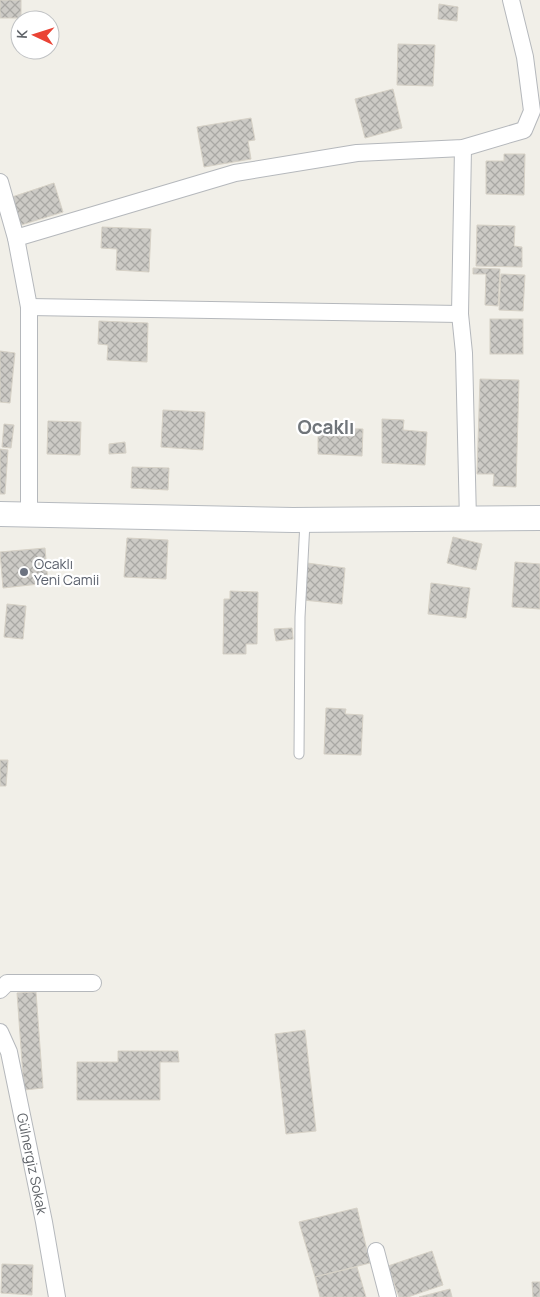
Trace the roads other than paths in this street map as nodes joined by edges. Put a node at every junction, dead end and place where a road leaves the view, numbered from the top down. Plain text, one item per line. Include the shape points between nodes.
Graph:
1 (511, 0) edge
2 (462, 148) junction
3 (0, 182) edge
4 (16, 238) junction
5 (29, 307) junction
6 (460, 314) junction
7 (0, 514) edge
8 (29, 515) junction
9 (540, 518) edge
10 (306, 520) junction
11 (468, 520) junction
12 (299, 754) dead end
13 (93, 983) dead end
14 (0, 990) edge
15 (0, 1032) edge
16 (376, 1251) dead end
17 (57, 1297) edge
18 (388, 1297) edge

1 - 2 street via 525,57 532,111 524,130
2 - 4 street via 357,153 235,173
2 - 6 street
3 - 4 street
4 - 5 street
5 - 6 street
5 - 8 street
6 - 11 street
7 - 8 main road
8 - 10 main road
9 - 11 main road
10 - 11 main road
10 - 12 lane via 300,617
13 - 14 street via 7,983
15 - 17 street, Gülnergiz Sokak via 9,1052
16 - 18 street

